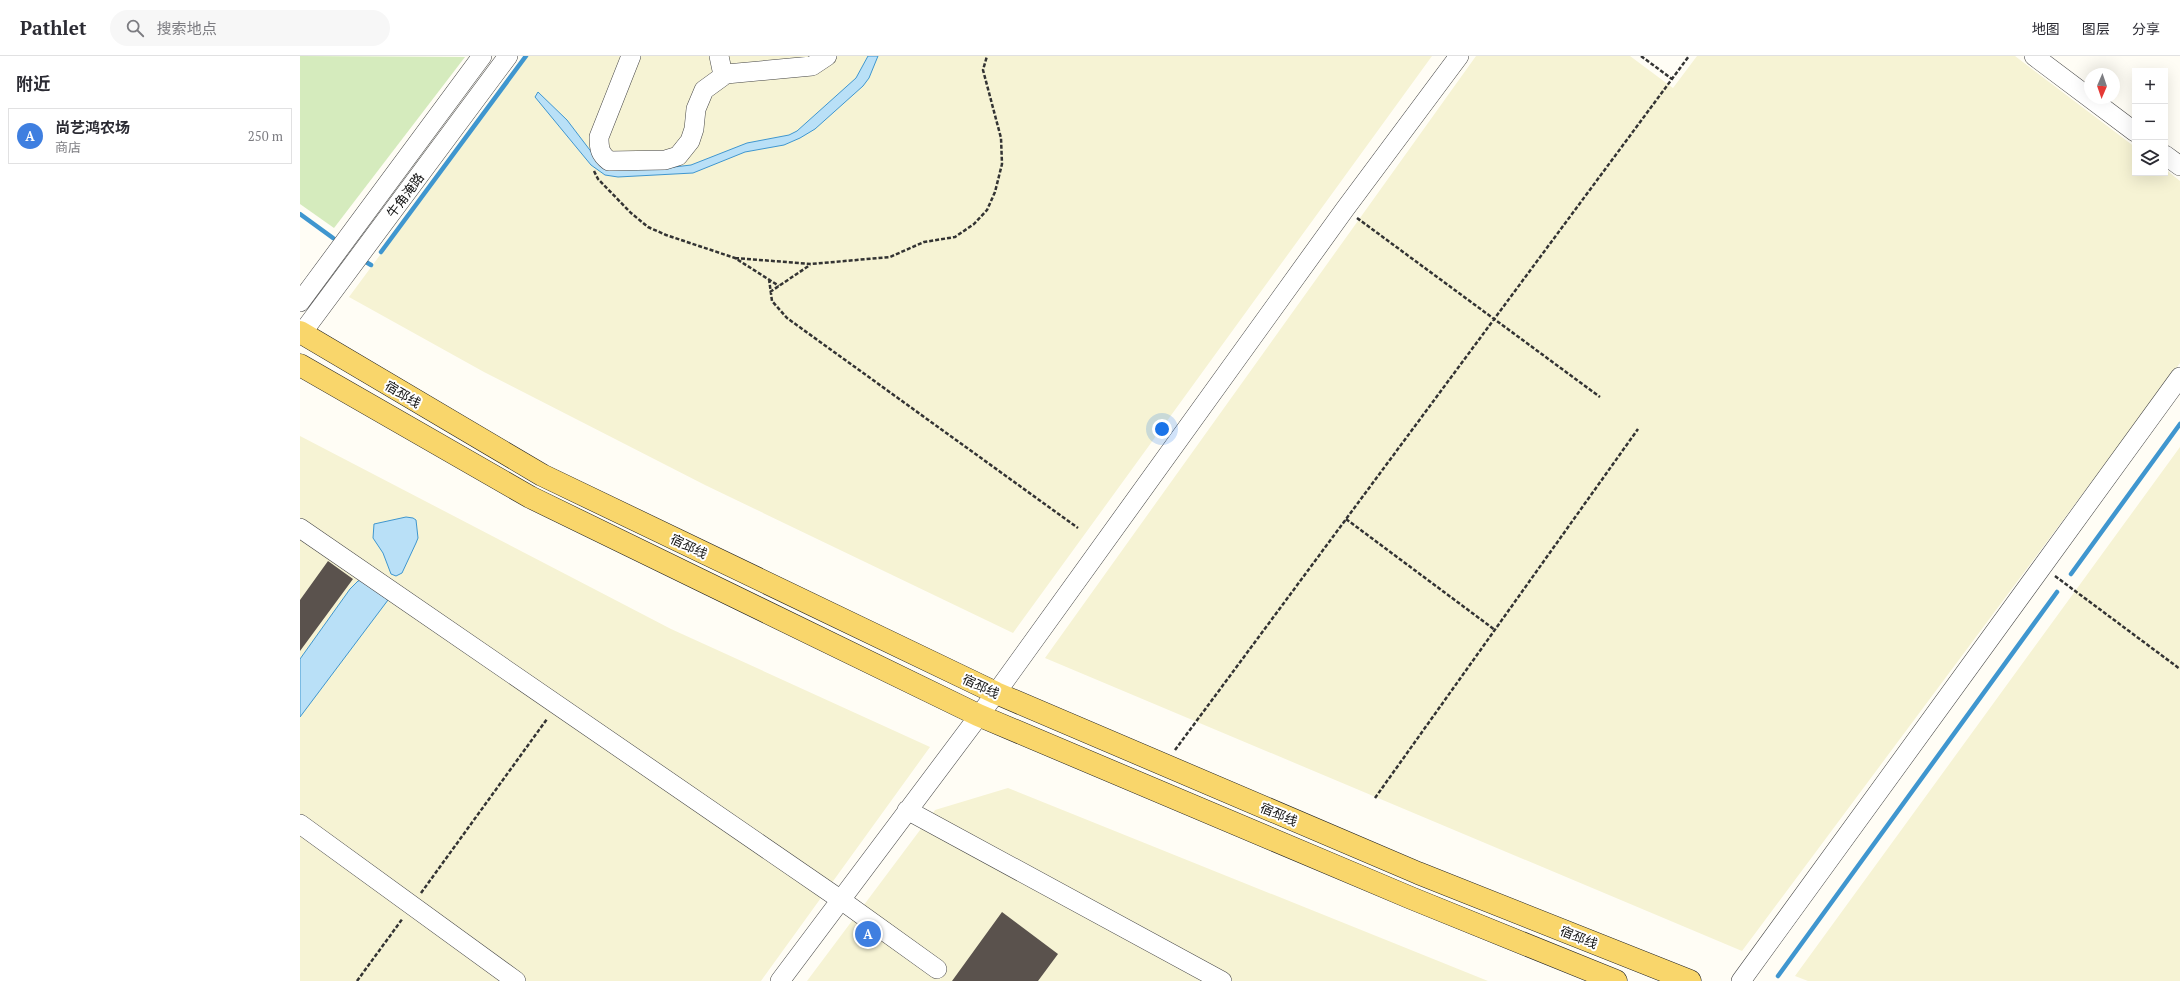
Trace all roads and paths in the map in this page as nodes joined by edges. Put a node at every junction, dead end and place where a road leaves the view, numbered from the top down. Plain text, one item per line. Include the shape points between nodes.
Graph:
1 (482, 56) edge
2 (508, 56) edge
3 (631, 56) edge
4 (719, 56) edge
5 (827, 56) edge
6 (987, 56) edge
7 (1459, 56) edge
8 (1641, 56) edge
9 (1689, 56) edge
10 (2034, 56) edge
11 (757, 64) edge
12 (723, 75) junction
13 (1672, 79) junction
14 (2132, 130) edge
15 (602, 156) junction
16 (2168, 157) edge
17 (2180, 166) edge
18 (1345, 209) junction
19 (735, 258) junction
20 (811, 264) junction
21 (769, 279) junction
22 (779, 286) junction
23 (769, 292) junction
24 (300, 302) edge
25 (1494, 319) junction
26 (301, 333) edge
27 (300, 365) edge
28 (2180, 377) edge
29 (1600, 397) dead end
30 (1638, 429) dead end
31 (1346, 519) junction
32 (300, 528) edge
33 (1078, 528) dead end
34 (2042, 567) junction
35 (1495, 630) junction
36 (2180, 669) edge
37 (996, 693) junction
38 (978, 715) junction
39 (549, 717) dead end
40 (1164, 765) junction
41 (1375, 798) dead end
42 (907, 810) junction
43 (300, 824) edge
44 (841, 900) junction
45 (412, 906) junction
46 (937, 969) dead end
47 (1217, 980) edge
48 (357, 981) edge
49 (516, 981) edge
50 (780, 981) edge
51 (1616, 981) edge
52 (1690, 981) edge
53 (1741, 981) edge

1 - 24 street, 牛角淹路
2 - 26 street, 牛角淹路
3 - 15 street via 599,137
4 - 12 street
5 - 11 street via 812,66
6 - 20 path via 983,70 1001,138 1002,164 995,192 987,210 955,238 924,242 890,257
7 - 18 street
8 - 13 path
9 - 13 path
10 - 14 street
11 - 12 street
12 - 15 street via 704,90 696,109 690,141 678,156 665,160 618,162
13 - 25 path
15 - 19 path via 595,163 594,172 598,179 641,222 666,235
16 - 17 street
18 - 25 path
18 - 37 street
19 - 20 path
19 - 21 path
20 - 22 path
21 - 22 path
21 - 23 path
22 - 23 path
23 - 33 path via 775,306 787,318
25 - 29 path
25 - 31 path
26 - 37 main road, 宿邳线 via 542,475
27 - 38 main road, 宿邳线 via 530,498
28 - 34 street
30 - 35 path
31 - 35 path
31 - 40 path
32 - 44 street
34 - 36 path
34 - 53 street
35 - 41 path
37 - 38 street
37 - 40 main road, 宿邳线
38 - 42 street
38 - 51 main road, 宿邳线 via 1411,898
39 - 45 path
40 - 52 main road, 宿邳线 via 1418,873
42 - 44 street
42 - 47 street
43 - 45 street
44 - 46 street
44 - 50 street
45 - 48 path
45 - 49 street

